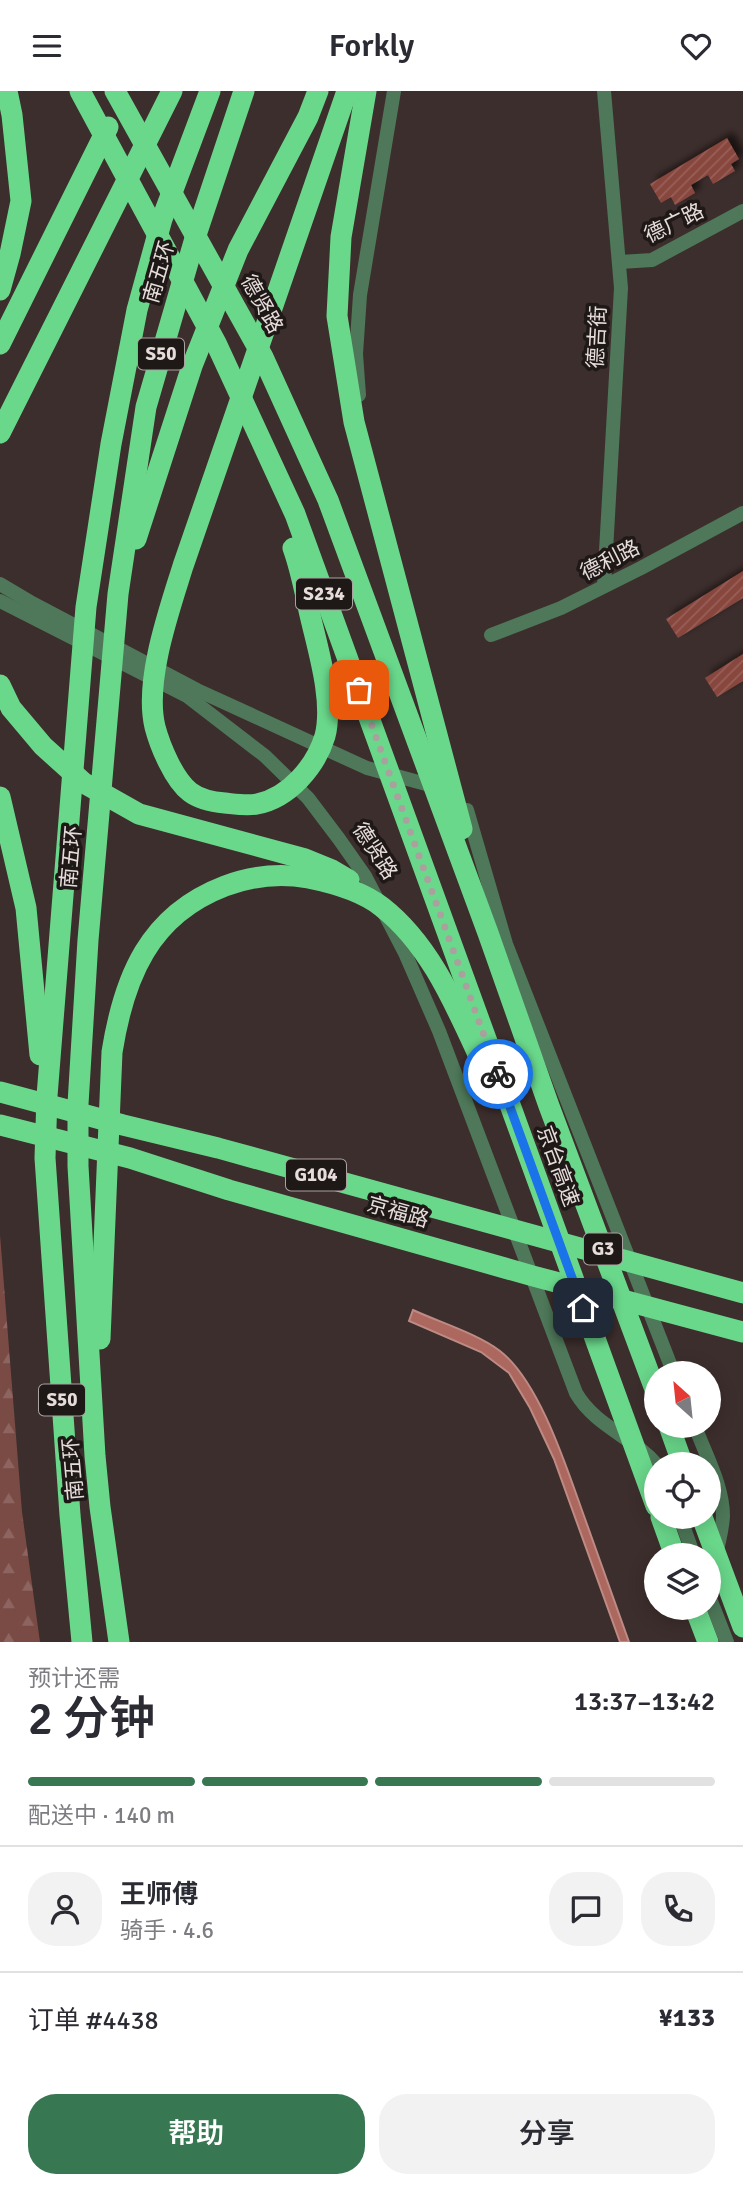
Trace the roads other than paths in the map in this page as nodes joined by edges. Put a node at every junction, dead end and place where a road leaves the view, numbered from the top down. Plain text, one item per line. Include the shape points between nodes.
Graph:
1 (7, 91) edge
2 (80, 91) edge
3 (115, 91) edge
4 (126, 91) edge
5 (172, 91) edge
6 (210, 91) edge
7 (244, 91) edge
8 (318, 91) edge
9 (347, 91) edge
10 (366, 91) edge
11 (394, 91) edge
12 (604, 91) edge
13 (743, 211) edge
14 (620, 262) junction
15 (0, 290) edge
16 (0, 344) edge
17 (229, 369) junction
18 (0, 433) edge
19 (743, 513) edge
20 (0, 584) edge
21 (604, 586) junction
22 (118, 594) junction
23 (0, 601) edge
24 (491, 635) dead end
25 (0, 685) edge
26 (462, 794) junction
27 (0, 797) edge
28 (380, 906) junction
29 (488, 933) junction
30 (0, 1092) edge
31 (47, 1095) junction
32 (549, 1106) joint
33 (514, 1119) joint
34 (0, 1125) edge
35 (546, 1205) junction
36 (516, 1230) junction
37 (630, 1261) junction
38 (533, 1276) junction
39 (743, 1293) edge
40 (648, 1305) junction
41 (743, 1332) edge
42 (644, 1361) edge
43 (669, 1361) edge
44 (700, 1439) edge
45 (645, 1452) edge
46 (95, 1457) junction
47 (644, 1473) edge
48 (706, 1529) edge
49 (717, 1543) edge
50 (700, 1620) edge
51 (718, 1620) edge
52 (743, 1627) edge
53 (82, 1642) edge
54 (119, 1642) edge
55 (708, 1642) edge
56 (727, 1642) edge

1 - 15 highway via 22,201
2 - 17 highway, 德贤路 / S234
3 - 29 highway, 德贤路 / S234 via 263,357 328,500
4 - 16 highway
5 - 18 highway
6 - 31 highway, 南五环 / S50 via 162,219 111,444 86,607
7 - 22 highway, 南五环 / S50 via 146,407
8 - 22 highway via 239,250 207,327
9 - 17 highway via 183,566 163,631 153,690 155,726 174,773 189,792 212,802 256,804 274,798 304,776 324,736 328,712 299,563
10 - 29 highway via 344,222 337,316 354,422
11 - 26 street via 360,295 358,386 384,516
12 - 14 street, 德吉街
13 - 14 street, 德广路 via 652,260
14 - 21 street, 德吉街
17 - 33 highway, 德贤路 / S234 via 295,514
19 - 21 street, 德利路
20 - 26 street via 197,689 367,768
21 - 24 street, 德利路
22 - 46 highway, 南五环 / S50 via 78,1104
23 - 36 street, 德贤路 via 187,696 265,756 308,798 365,876 405,953
25 - 28 highway via 43,746 84,783 139,814 332,870
26 - 37 street via 506,944
27 - 31 highway via 26,908
28 - 35 highway via 407,930 450,993
28 - 46 highway via 351,890 298,876 239,881 193,901 173,916 142,956 118,1012 112,1052
29 - 32 highway, 德贤路 / S234
30 - 36 highway, 京福路 / G104
31 - 53 highway, 南五环 / S50 via 45,1157
32 - 42 highway, 京台高速 / G3
33 - 35 highway, 京台高速 / G3
34 - 38 highway, 京福路 / G104
35 - 47 highway, 京台高速 / G3
36 - 37 highway, 京福路 / G104
36 - 38 street, 德贤路
37 - 39 highway, 京福路 / G104
37 - 40 street
38 - 40 highway, 京福路 / G104
38 - 45 street, 德贤路 via 584,1407
40 - 41 highway, 京福路 / G104
40 - 43 street
44 - 49 street via 723,1514
46 - 54 highway, 南五环 / S50
48 - 52 highway
50 - 55 highway
51 - 56 street

